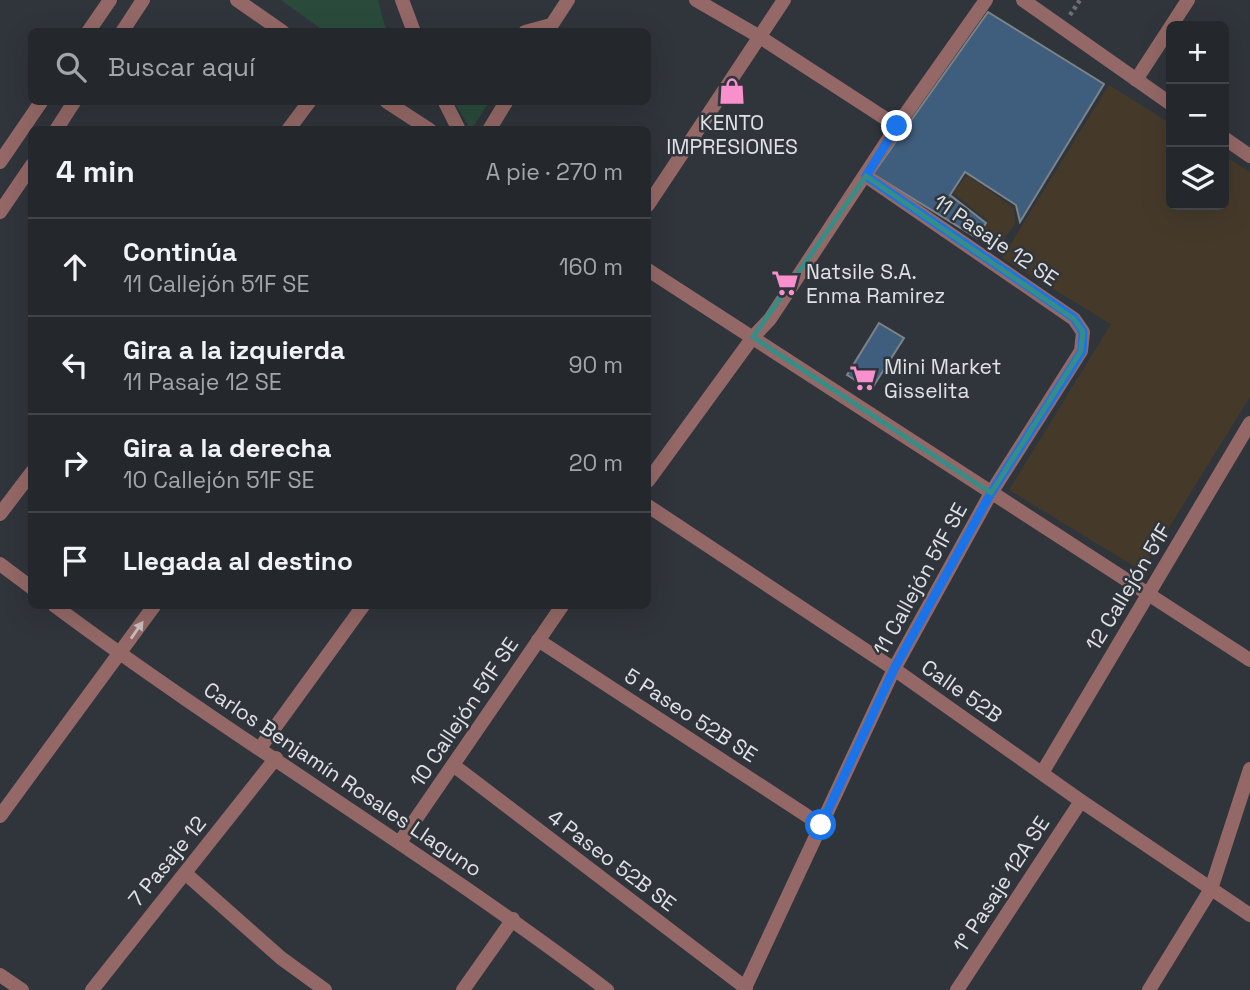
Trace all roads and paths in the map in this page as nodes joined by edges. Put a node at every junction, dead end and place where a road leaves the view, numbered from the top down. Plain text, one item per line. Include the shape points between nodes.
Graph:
1 (110, 0) edge
2 (143, 0) edge
3 (237, 0) edge
4 (402, 0) edge
5 (568, 0) edge
6 (696, 0) edge
7 (784, 0) edge
8 (986, 0) edge
9 (1023, 0) edge
10 (1188, 0) edge
11 (91, 28) edge
12 (125, 28) edge
13 (277, 28) edge
14 (412, 28) edge
15 (549, 28) edge
16 (760, 37) junction
17 (1136, 80) junction
18 (1166, 101) edge
19 (39, 105) edge
20 (72, 105) edge
21 (307, 105) edge
22 (392, 105) edge
23 (446, 105) edge
24 (504, 105) edge
25 (58, 126) edge
26 (291, 126) edge
27 (424, 126) edge
28 (457, 126) edge
29 (491, 126) edge
30 (897, 126) junction
31 (1229, 141) edge
32 (1250, 156) edge
33 (0, 162) edge
34 (28, 171) edge
35 (866, 176) junction
36 (651, 200) edge
37 (0, 212) edge
38 (651, 272) edge
39 (753, 337) junction
40 (1082, 351) joint
41 (1250, 423) edge
42 (28, 477) edge
43 (651, 477) edge
44 (991, 493) junction
45 (651, 508) edge
46 (0, 514) edge
47 (0, 564) edge
48 (28, 585) edge
49 (1149, 595) junction
50 (59, 609) edge
51 (152, 609) edge
52 (361, 609) edge
53 (560, 609) edge
54 (538, 640) junction
55 (120, 654) junction
56 (1250, 660) edge
57 (894, 669) junction
58 (260, 748) junction
59 (276, 758) junction
60 (453, 765) junction
61 (1250, 769) edge
62 (1042, 773) junction
63 (1247, 792) edge
64 (1081, 801) junction
65 (0, 816) edge
66 (821, 825) junction
67 (400, 842) junction
68 (185, 873) junction
69 (1211, 889) junction
70 (1250, 915) edge
71 (513, 919) junction
72 (0, 975) edge
73 (745, 989) edge
74 (22, 990) edge
75 (92, 990) edge
76 (325, 990) edge
77 (463, 990) edge
78 (607, 990) edge
79 (957, 990) edge
80 (1149, 990) edge

1 - 11 street
2 - 12 street
3 - 13 street
4 - 14 street
5 - 15 street
6 - 16 street
7 - 16 street
8 - 30 street
9 - 17 street
10 - 17 street
16 - 30 street
16 - 36 street
17 - 18 street
19 - 33 street
20 - 25 street
21 - 26 street
22 - 27 street
23 - 28 street
24 - 29 street
30 - 35 street
31 - 32 street
34 - 37 street
35 - 39 street
35 - 40 street, 11 Pasaje 12 SE via 1074,318 1083,332
38 - 39 street
39 - 43 street
39 - 44 street
40 - 44 street, 11 Callejón 51F SE
41 - 49 street, 12 Callejón 51F
42 - 46 street
44 - 49 street
44 - 57 street, 11 Callejón 51F SE
45 - 57 street, Calle 52B
47 - 48 street
49 - 56 street
49 - 62 street, 12 Callejón 51F
50 - 55 street, Carlos Benjamín Rosales Llaguno
55 -> 51 street
52 - 58 street
53 - 54 street, 10 Callejón 51F SE
54 - 60 street, 10 Callejón 51F SE
54 - 66 street, 5 Paseo 52B SE
55 - 58 street, Carlos Benjamín Rosales Llaguno
55 - 65 street
57 - 62 street, Calle 52B
57 - 66 street, 11 Callejón 51F SE
58 - 59 street, Carlos Benjamín Rosales Llaguno
59 - 67 street, Carlos Benjamín Rosales Llaguno
59 - 68 street, 7 Pasaje 12
60 - 67 street, 10 Callejón 51F SE
60 - 73 street, 4 Paseo 52B SE
61 - 63 street
62 - 64 street, Calle 52B
63 - 69 street
64 - 69 street, Calle 52B
64 - 79 street, 1° Pasaje 12A SE
66 - 73 street, 11 Callejón 51F SE
67 - 71 street, Carlos Benjamín Rosales Llaguno
68 - 75 street, 7 Pasaje 12
68 - 76 street via 281,958
69 - 70 street, Calle 52B
69 - 80 street
71 - 77 street
71 - 78 street, Carlos Benjamín Rosales Llaguno
72 - 74 street

